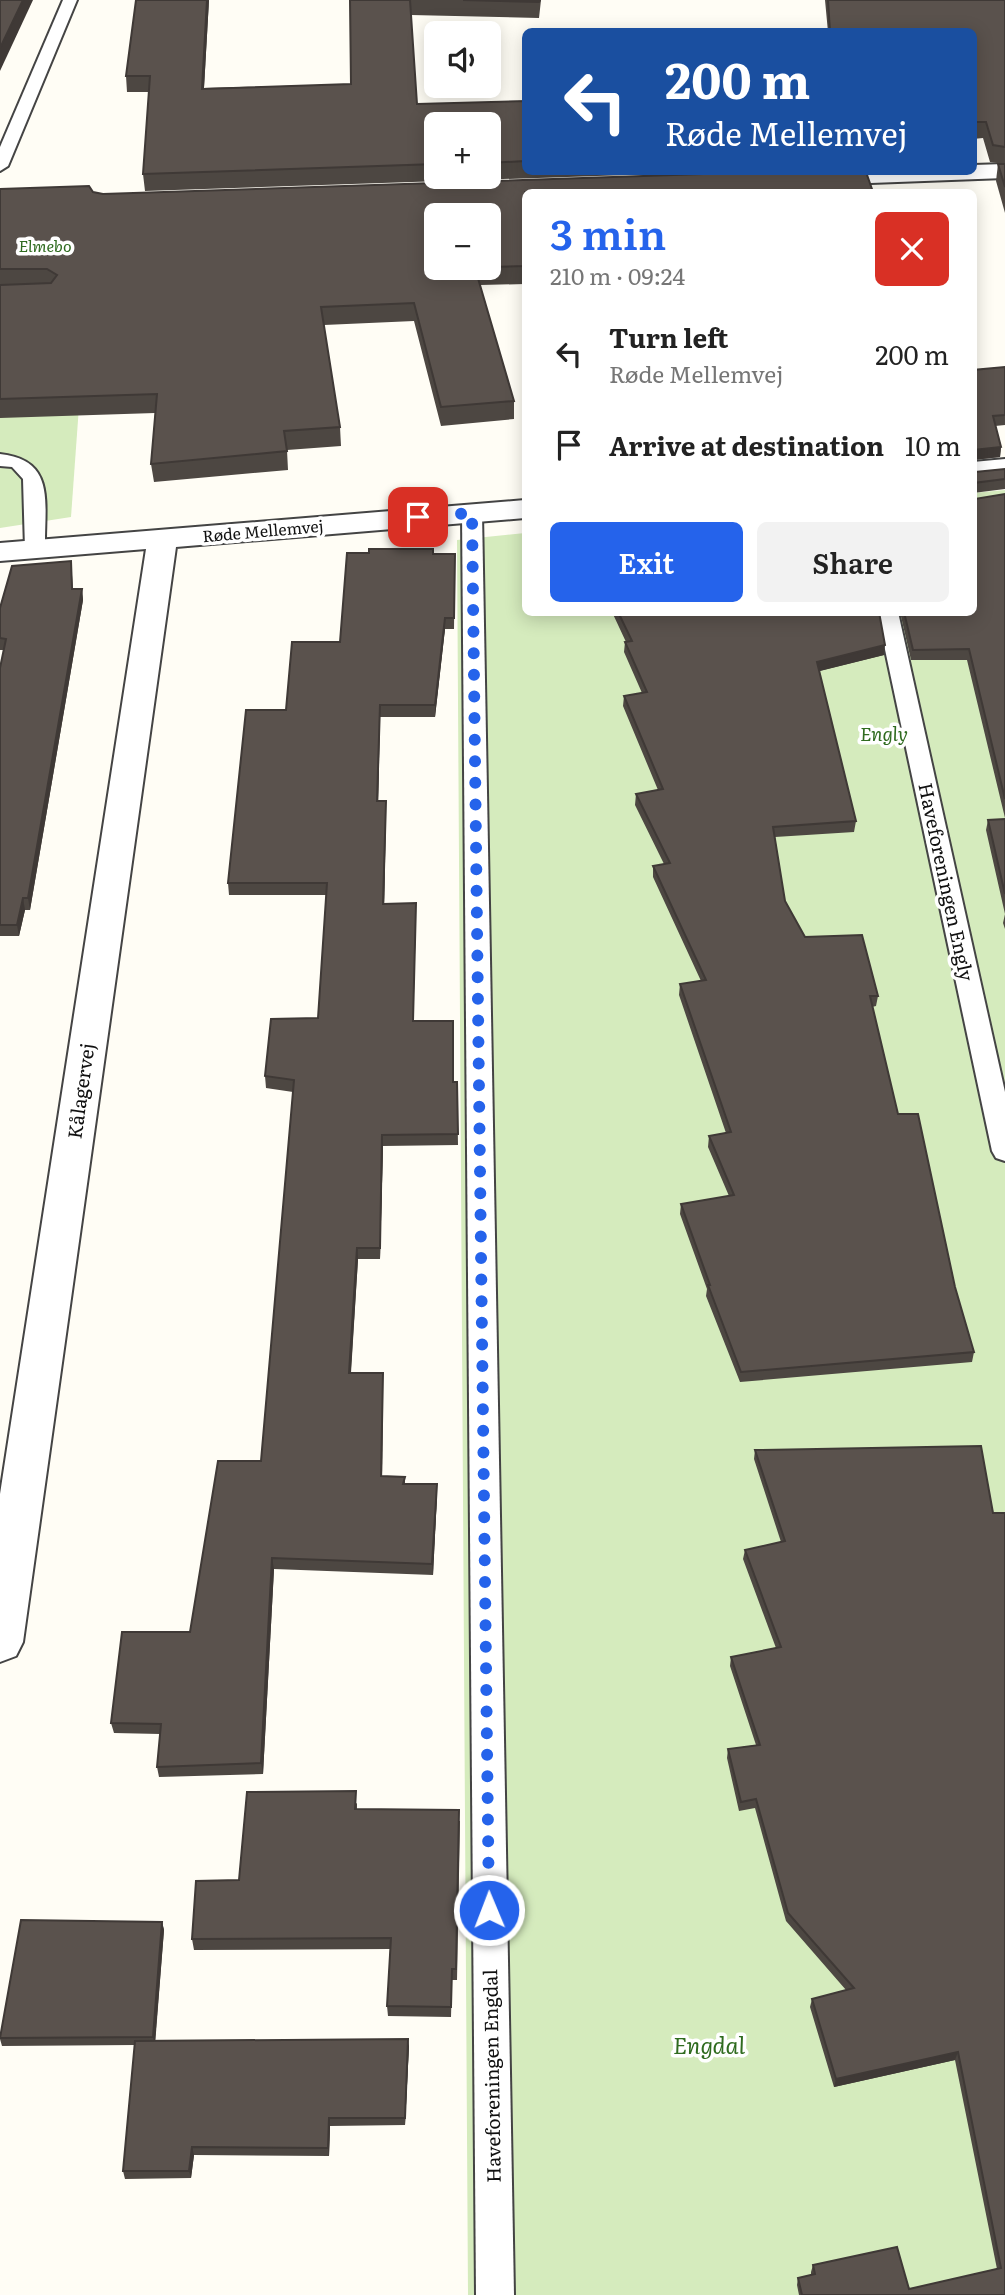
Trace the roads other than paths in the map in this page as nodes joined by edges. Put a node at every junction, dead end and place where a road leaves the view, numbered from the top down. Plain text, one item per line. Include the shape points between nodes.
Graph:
1 (70, 0) edge
2 (0, 166) edge
3 (1005, 171) edge
4 (977, 172) edge
5 (887, 175) edge
6 (798, 178) edge
7 (0, 460) edge
8 (1005, 468) edge
9 (977, 471) edge
10 (522, 509) edge
11 (472, 513) junction
12 (162, 540) junction
13 (35, 549) junction
14 (0, 552) edge
15 (888, 616) edge
16 (1005, 1151) edge
17 (0, 1642) edge
18 (495, 2295) edge

1 - 2 lane
3 - 4 street
5 - 6 street
7 - 13 lane via 18,462 33,478
8 - 9 street
10 - 11 street, Røde Mellemvej
11 - 12 street, Røde Mellemvej
11 - 18 lane, Haveforeningen Engdal
12 - 13 street, Røde Mellemvej
12 - 17 street, Kålagervej
13 - 14 street, Røde Mellemvej
15 - 16 lane, Haveforeningen Engly

